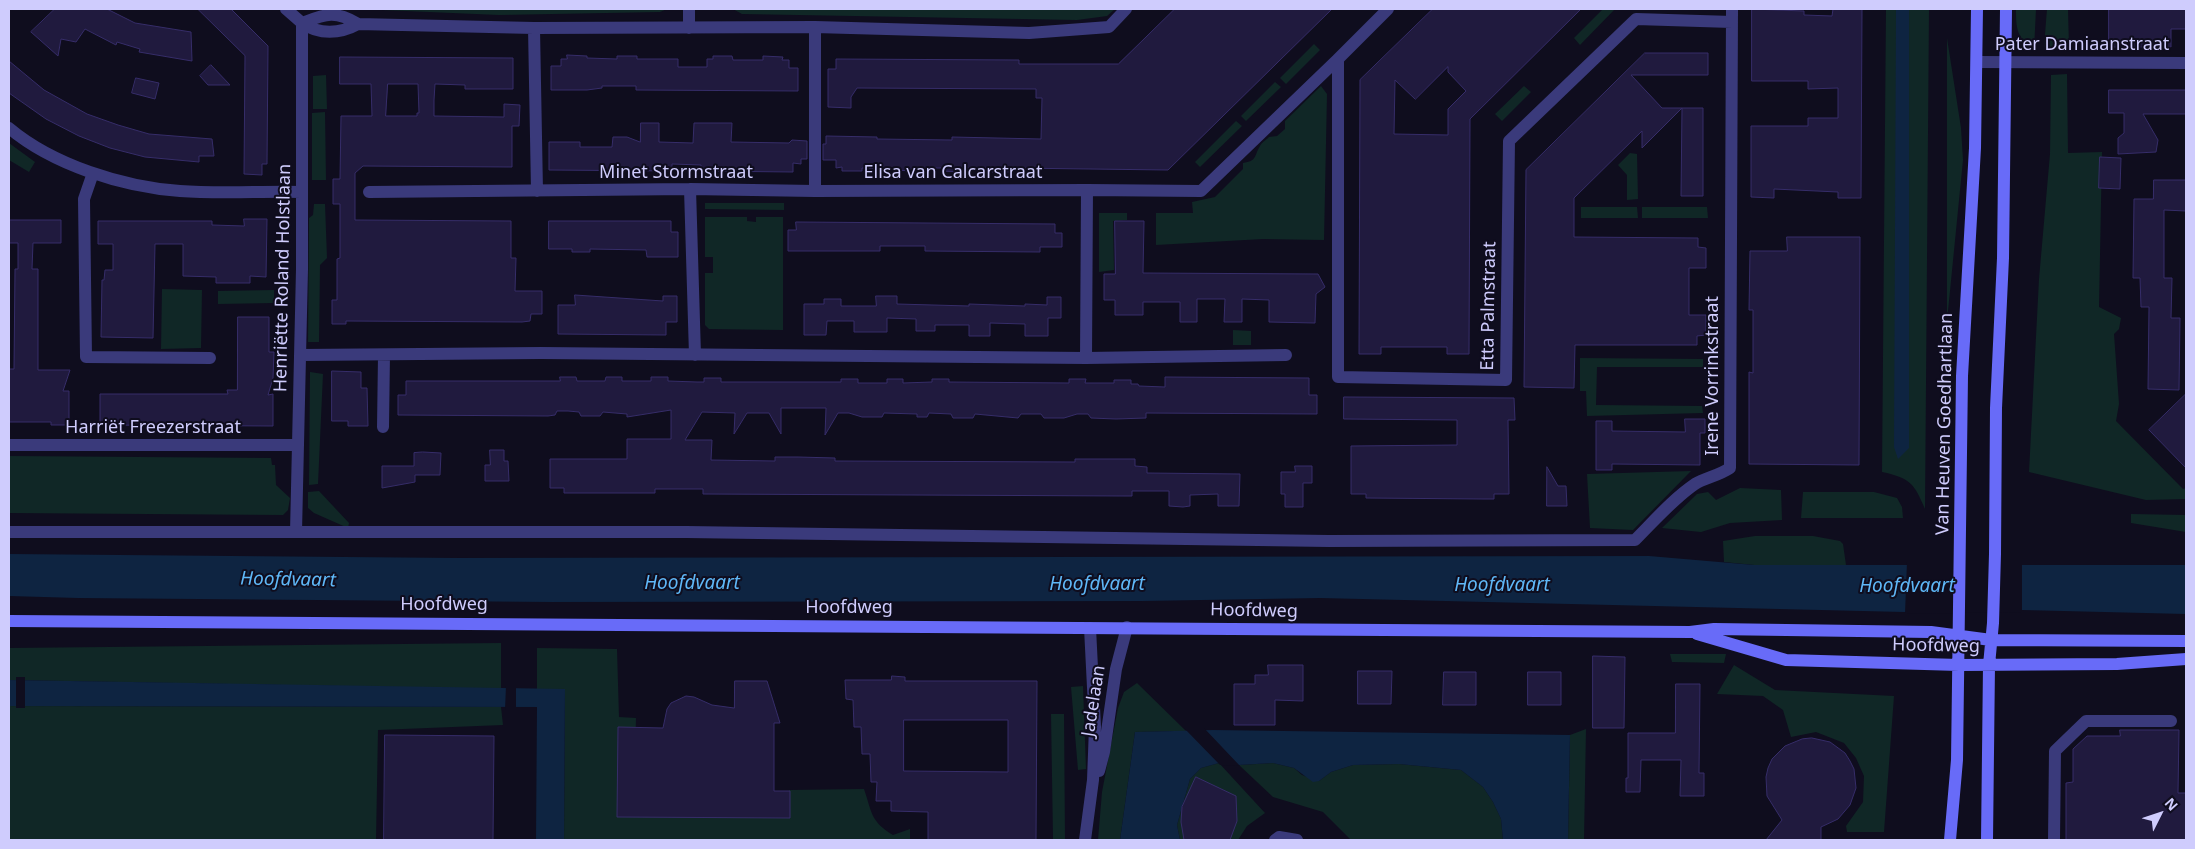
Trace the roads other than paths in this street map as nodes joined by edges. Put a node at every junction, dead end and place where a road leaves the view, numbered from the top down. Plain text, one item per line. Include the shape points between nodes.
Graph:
1 (286, 9) edge
2 (690, 9) edge
3 (1126, 9) edge
4 (1732, 9) edge
5 (1977, 9) edge
6 (2006, 9) edge
7 (1382, 11) edge
8 (1732, 22) junction
9 (302, 23) junction
10 (815, 26) junction
11 (534, 28) junction
12 (689, 28) junction
13 (1338, 59) junction
14 (1977, 62) junction
15 (2007, 63) junction
16 (2186, 63) edge
17 (9, 128) edge
18 (92, 173) junction
19 (690, 189) junction
20 (1086, 190) junction
21 (537, 191) junction
22 (816, 191) junction
23 (302, 192) junction
24 (369, 192) dead end
25 (1286, 354) dead end
26 (300, 355) junction
27 (384, 355) junction
28 (695, 355) junction
29 (210, 358) dead end
30 (1086, 358) junction
31 (383, 426) dead end
32 (298, 445) junction
33 (9, 446) edge
34 (9, 532) edge
35 (296, 532) junction
36 (9, 621) edge
37 (1127, 627) junction
38 (1090, 628) junction
39 (1959, 630) junction
40 (1690, 632) junction
41 (1992, 640) junction
42 (2181, 640) edge
43 (2180, 659) edge
44 (1989, 664) junction
45 (1959, 665) junction
46 (2172, 721) dead end
47 (1093, 780) junction
48 (1085, 840) edge
49 (1274, 840) edge
50 (1297, 840) edge
51 (1950, 840) edge
52 (1986, 840) edge
53 (2054, 840) edge

1 - 9 street
2 - 12 street
3 - 10 street via 1109,27 1028,33
4 - 8 street
5 - 14 street, Van Heuven Goedhartlaan
6 - 15 street
7 - 13 street
8 - 13 street, Etta Palmstraat via 1636,19 1509,141 1506,380 1338,377
8 - 35 street, Irene Vorrinkstraat via 1730,468 1683,493 1635,540 1329,541 686,532
9 - 11 street via 313,31 345,31 358,24
9 - 23 street, Henriëtte Roland Holstlaan
10 - 12 street
10 - 22 street
11 - 12 street
11 - 21 street
13 - 20 street via 1201,191
14 - 15 street, Pater Damiaanstraat
14 - 39 street, Van Heuven Goedhartlaan via 1962,376
15 - 16 street, Pater Damiaanstraat
15 - 41 street
17 - 18 street via 48,154
18 - 23 street via 179,191
18 - 29 street via 84,199 86,357
19 - 21 street, Minet Stormstraat
19 - 22 street, Minet Stormstraat
19 - 28 street
20 - 22 street, Elisa van Calcarstraat
20 - 30 street
21 - 24 street, Minet Stormstraat
23 - 26 street, Henriëtte Roland Holstlaan
25 - 30 street
26 - 27 street
26 - 32 street, Henriëtte Roland Holstlaan
27 - 28 street
27 - 31 street
28 - 30 street
32 - 33 street, Harriët Freezerstraat
32 - 35 street, Henriëtte Roland Holstlaan
34 - 35 street
36 - 38 street, Hoofdweg
37 - 38 street, Hoofdweg
37 - 40 street, Hoofdweg
37 - 47 street, Jadelaan via 1116,669 1100,770
38 - 47 street, Jadelaan via 1095,726
39 - 40 street, Hoofdweg via 1714,629
39 - 41 street, Hoofdweg
39 - 45 street, Van Heuven Goedhartlaan
40 - 45 street, Hoofdweg via 1786,660
41 - 42 street, Hoofdweg
41 - 44 street
43 - 44 street, Hoofdweg via 2117,664
44 - 45 street, Hoofdweg
44 - 52 street
45 - 51 street, Van Heuven Goedhartlaan via 1957,760
46 - 53 street via 2086,721 2055,751
47 - 48 street, Jadelaan
49 - 50 street via 1279,837

